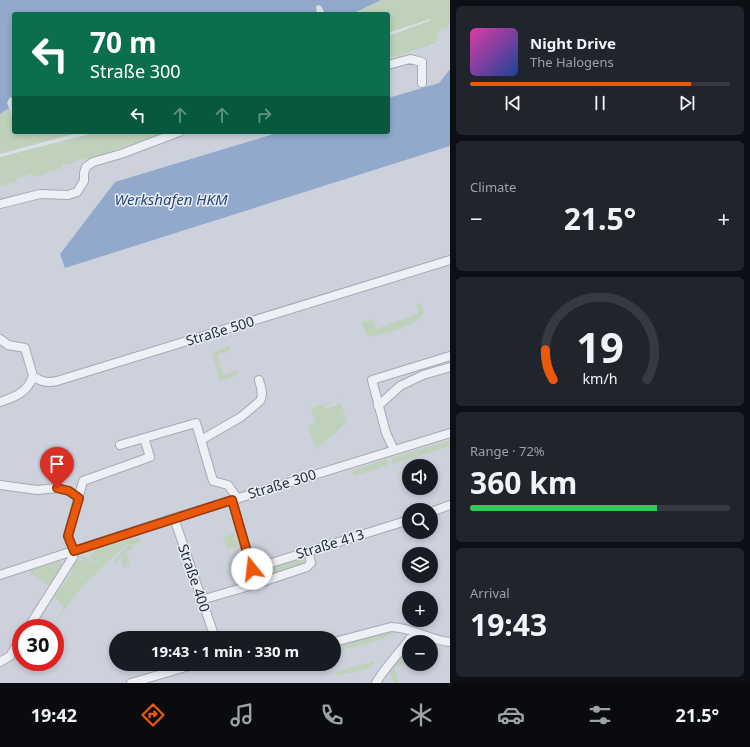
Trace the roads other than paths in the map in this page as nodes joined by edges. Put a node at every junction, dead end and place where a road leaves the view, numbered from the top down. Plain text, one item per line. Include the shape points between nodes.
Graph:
1 (390, 64) edge
2 (422, 83) dead end
3 (174, 134) edge
4 (0, 204) edge
5 (450, 260) edge
6 (0, 339) edge
7 (450, 356) edge
8 (450, 367) edge
9 (33, 376) junction
10 (259, 380) dead end
11 (0, 402) edge
12 (378, 406) junction
13 (450, 433) edge
14 (144, 438) junction
15 (201, 440) junction
16 (120, 445) dead end
17 (394, 450) junction
18 (0, 485) edge
19 (79, 498) junction
20 (234, 499) junction
21 (450, 505) edge
22 (438, 509) edge
23 (174, 518) junction
24 (402, 522) edge
25 (74, 551) junction
26 (308, 551) junction
27 (252, 569) junction
28 (0, 575) edge
29 (256, 584) junction
30 (201, 600) junction
31 (34, 619) edge
32 (212, 631) edge
33 (414, 633) junction
34 (341, 640) edge
35 (450, 642) edge
36 (12, 653) edge
37 (0, 662) edge
38 (172, 671) edge
39 (131, 683) edge
40 (376, 683) edge

1 - 2 street via 410,59 422,62
3 - 4 street via 93,162 86,167 84,181 77,192 68,195 40,194
5 - 9 street, Straße 500 via 57,381 39,381
6 - 9 street via 25,348
7 - 12 street via 372,380
8 - 12 street via 400,386
9 - 11 street via 24,392
10 - 15 street via 262,393 260,401 241,418
12 - 17 street
13 - 17 street, Straße 300
14 - 15 street via 196,423
14 - 16 street
14 - 19 street via 150,457 83,481
15 - 20 street via 213,481 228,485
17 - 20 street, Straße 300
18 - 19 street via 36,490 57,488 69,491
19 - 25 street via 68,536
20 - 23 street, Straße 300
20 - 27 street
21 - 22 street
23 - 25 street, Straße 300
23 - 30 street, Straße 400
24 - 26 street, Straße 413
25 - 28 street, Straße 300
25 - 31 street via 73,557
26 - 27 street, Straße 413
26 - 29 street via 311,563 307,567
27 - 29 street
29 - 30 street
30 - 32 street, Straße 400
33 - 34 street via 400,627 391,627
33 - 35 street
33 - 40 street via 400,653 390,661
36 - 37 street
38 - 39 street

